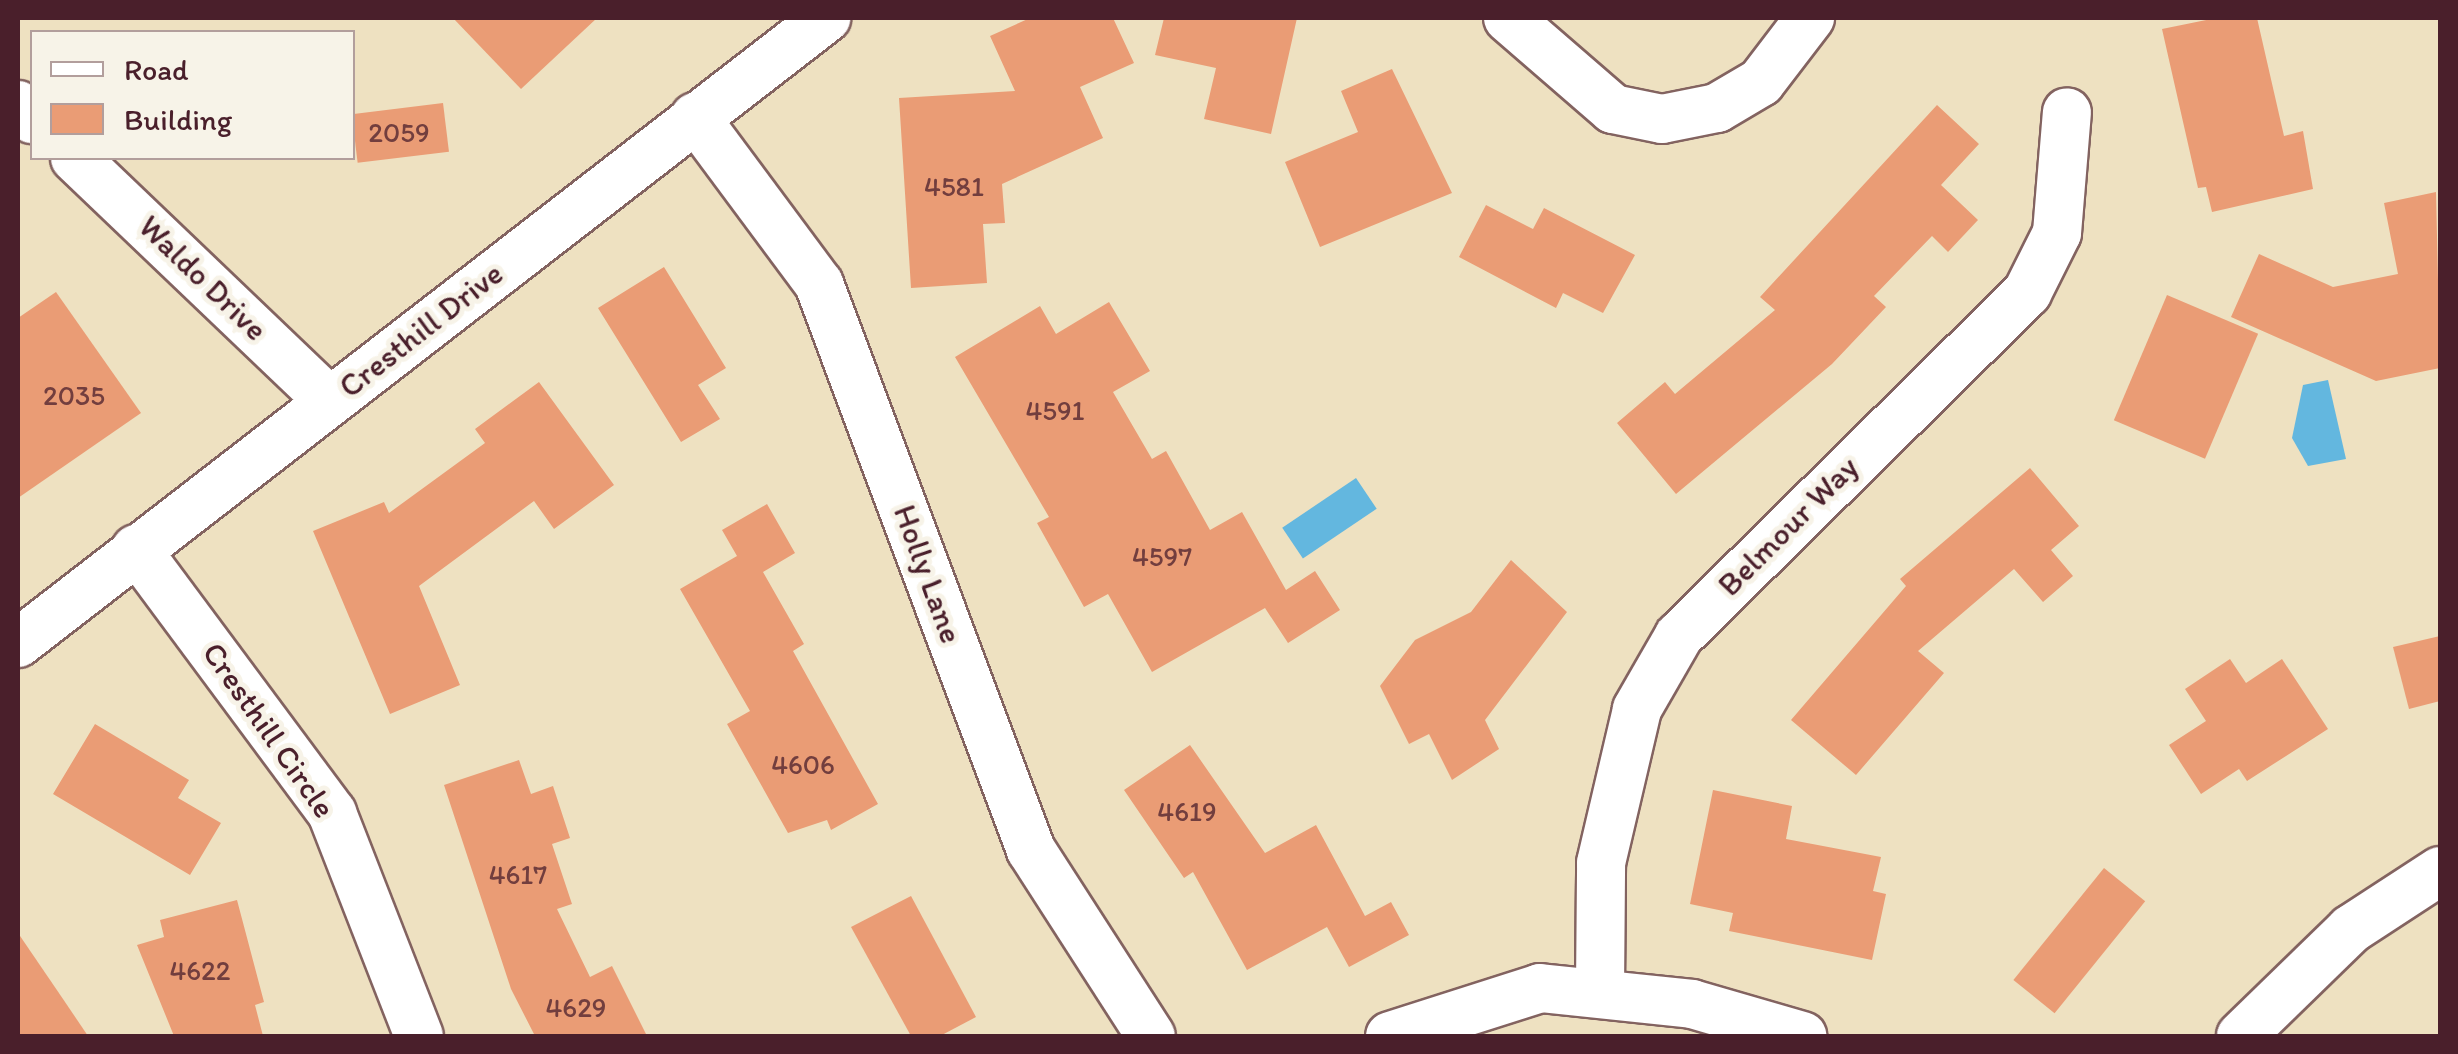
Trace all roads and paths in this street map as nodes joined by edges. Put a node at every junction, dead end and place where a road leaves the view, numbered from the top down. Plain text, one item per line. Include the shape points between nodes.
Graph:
1 (826, 18) edge
2 (1508, 18) edge
3 (1810, 18) edge
4 (2067, 112) dead end
5 (696, 117) junction
6 (77, 160) edge
7 (329, 401) junction
8 (136, 549) junction
9 (18, 644) edge
10 (2440, 871) edge
11 (1600, 989) junction
12 (419, 1036) edge
13 (1151, 1036) edge
14 (1390, 1036) edge
15 (1802, 1036) edge
16 (2242, 1036) edge

1 - 5 street, Cresthill Drive
2 - 3 street via 1613,109 1662,119 1717,108 1761,82
4 - 11 street, Belmour Way via 2057,233 2027,293 1679,636 1637,709 1600,863
5 - 7 street, Cresthill Drive
5 - 13 street, Holly Lane via 819,284 1025,836
6 - 7 street, Waldo Drive
7 - 8 street, Cresthill Drive
8 - 9 street, Cresthill Drive
8 - 12 street, Cresthill Circle via 332,813
10 - 16 street via 2350,929
11 - 14 street via 1540,988
11 - 15 street

